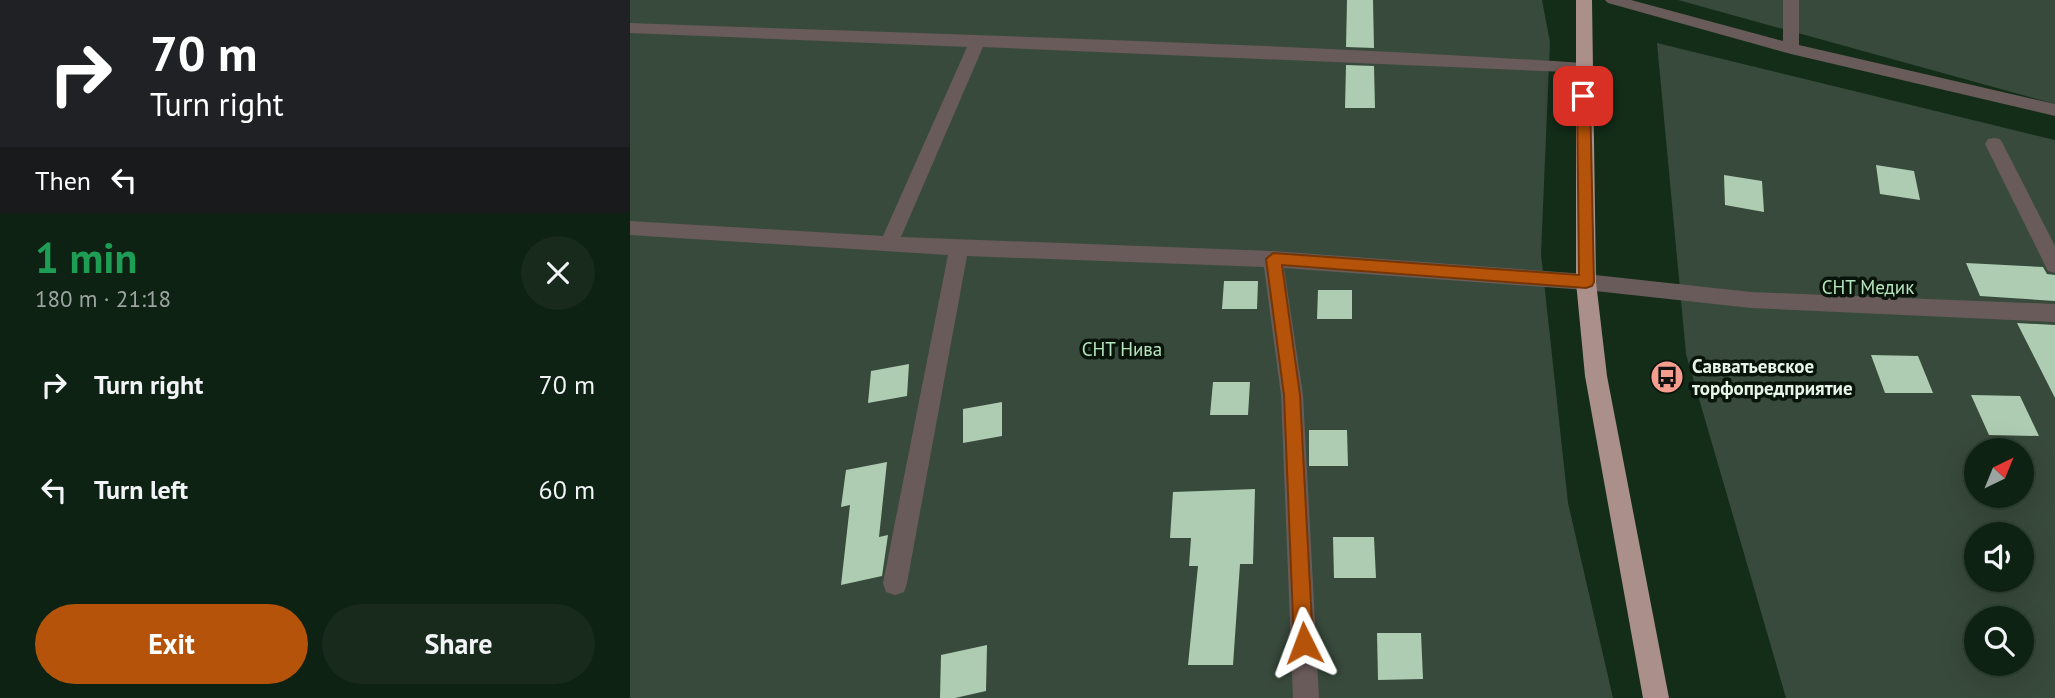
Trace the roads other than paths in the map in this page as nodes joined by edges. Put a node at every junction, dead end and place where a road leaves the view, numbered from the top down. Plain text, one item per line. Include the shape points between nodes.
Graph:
1 (1584, 0) edge
2 (1613, 0) edge
3 (1791, 0) edge
4 (630, 28) edge
5 (978, 40) junction
6 (1791, 49) junction
7 (1583, 69) junction
8 (2055, 110) edge
9 (1994, 144) dead end
10 (630, 228) edge
11 (889, 243) junction
12 (959, 248) junction
13 (1273, 259) junction
14 (2055, 265) edge
15 (1586, 282) junction
16 (2055, 313) edge
17 (895, 583) dead end
18 (1306, 698) edge
19 (1656, 698) edge

1 - 7 main road
2 - 6 street
3 - 6 street
4 - 5 street
5 - 7 street
5 - 11 street
6 - 8 street
7 - 15 main road
9 - 14 street
10 - 11 street
11 - 12 street
12 - 13 street
12 - 17 street
13 - 15 street
13 - 18 street via 1292,395
15 - 16 street via 1751,300
15 - 19 main road via 1596,376

